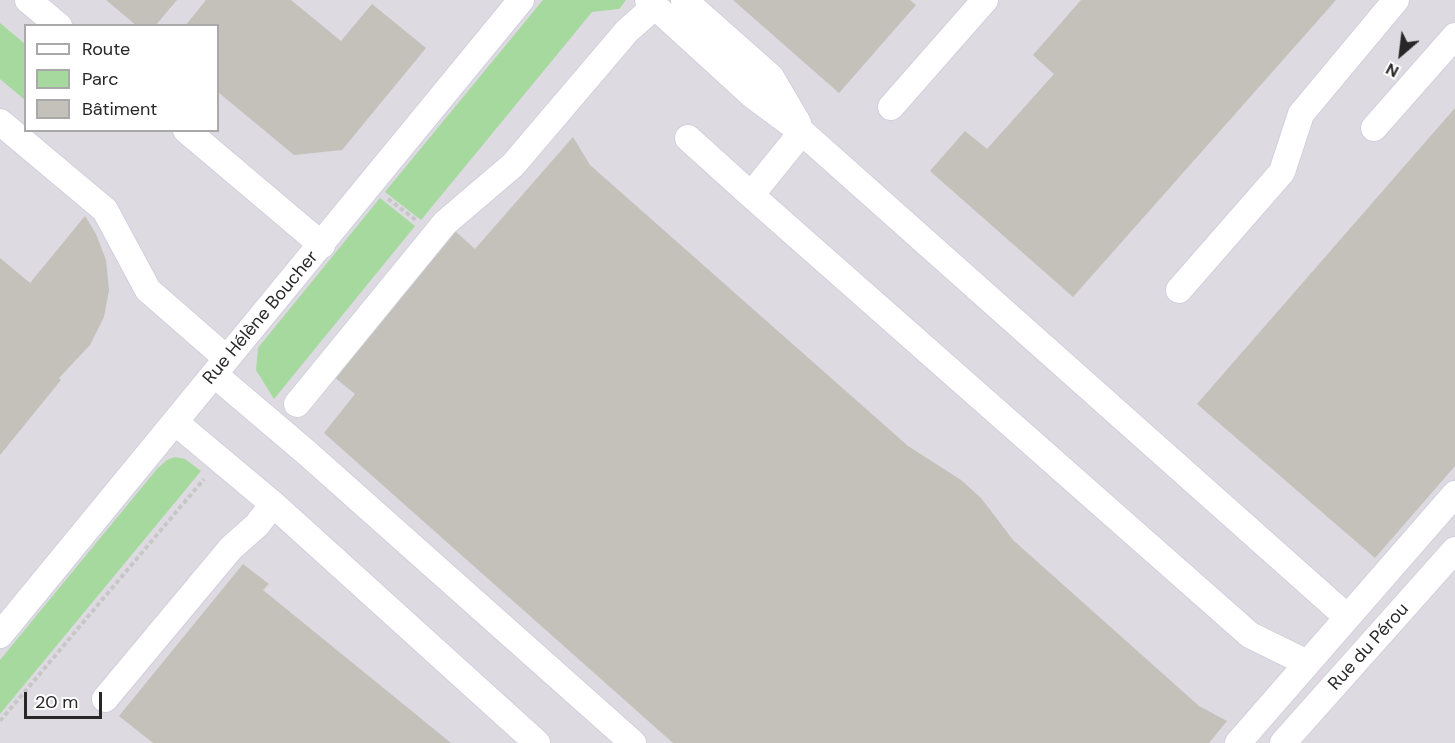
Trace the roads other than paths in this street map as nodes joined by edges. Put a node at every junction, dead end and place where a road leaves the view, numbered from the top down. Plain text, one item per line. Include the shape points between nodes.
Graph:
1 (28, 0) edge
2 (684, 0) edge
3 (985, 0) edge
4 (1396, 0) edge
5 (514, 2) edge
6 (651, 4) edge
7 (57, 24) edge
8 (1455, 36) edge
9 (891, 107) dead end
10 (0, 122) edge
11 (1374, 128) dead end
12 (188, 132) edge
13 (802, 132) junction
14 (688, 138) dead end
15 (751, 195) junction
16 (322, 245) junction
17 (1179, 290) dead end
18 (220, 366) junction
19 (297, 404) dead end
20 (175, 422) junction
21 (1455, 494) edge
22 (273, 504) junction
23 (1455, 550) edge
24 (1347, 617) junction
25 (0, 635) edge
26 (1307, 663) junction
27 (105, 699) dead end
28 (537, 743) edge
29 (633, 743) edge
30 (1238, 743) edge
31 (1282, 743) edge

1 - 7 street
2 - 13 street via 771,77
3 - 9 street
4 - 17 street via 1301,114 1282,172
5 - 16 street, Rue Hélène Boucher
6 - 13 street via 752,95
6 - 19 street via 513,165 445,223
8 - 11 street
10 - 18 street via 105,210 148,290
12 - 16 street
13 - 15 street
13 - 24 street
14 - 15 street
15 - 26 street via 1250,635
16 - 18 street, Rue Hélène Boucher
18 - 20 street, Rue Hélène Boucher
18 - 29 street via 307,453
20 - 22 street
20 - 25 street, Rue Hélène Boucher
21 - 24 street
22 - 27 street via 231,548
22 - 28 street
23 - 31 street, Rue du Pérou
24 - 26 street
26 - 30 street

